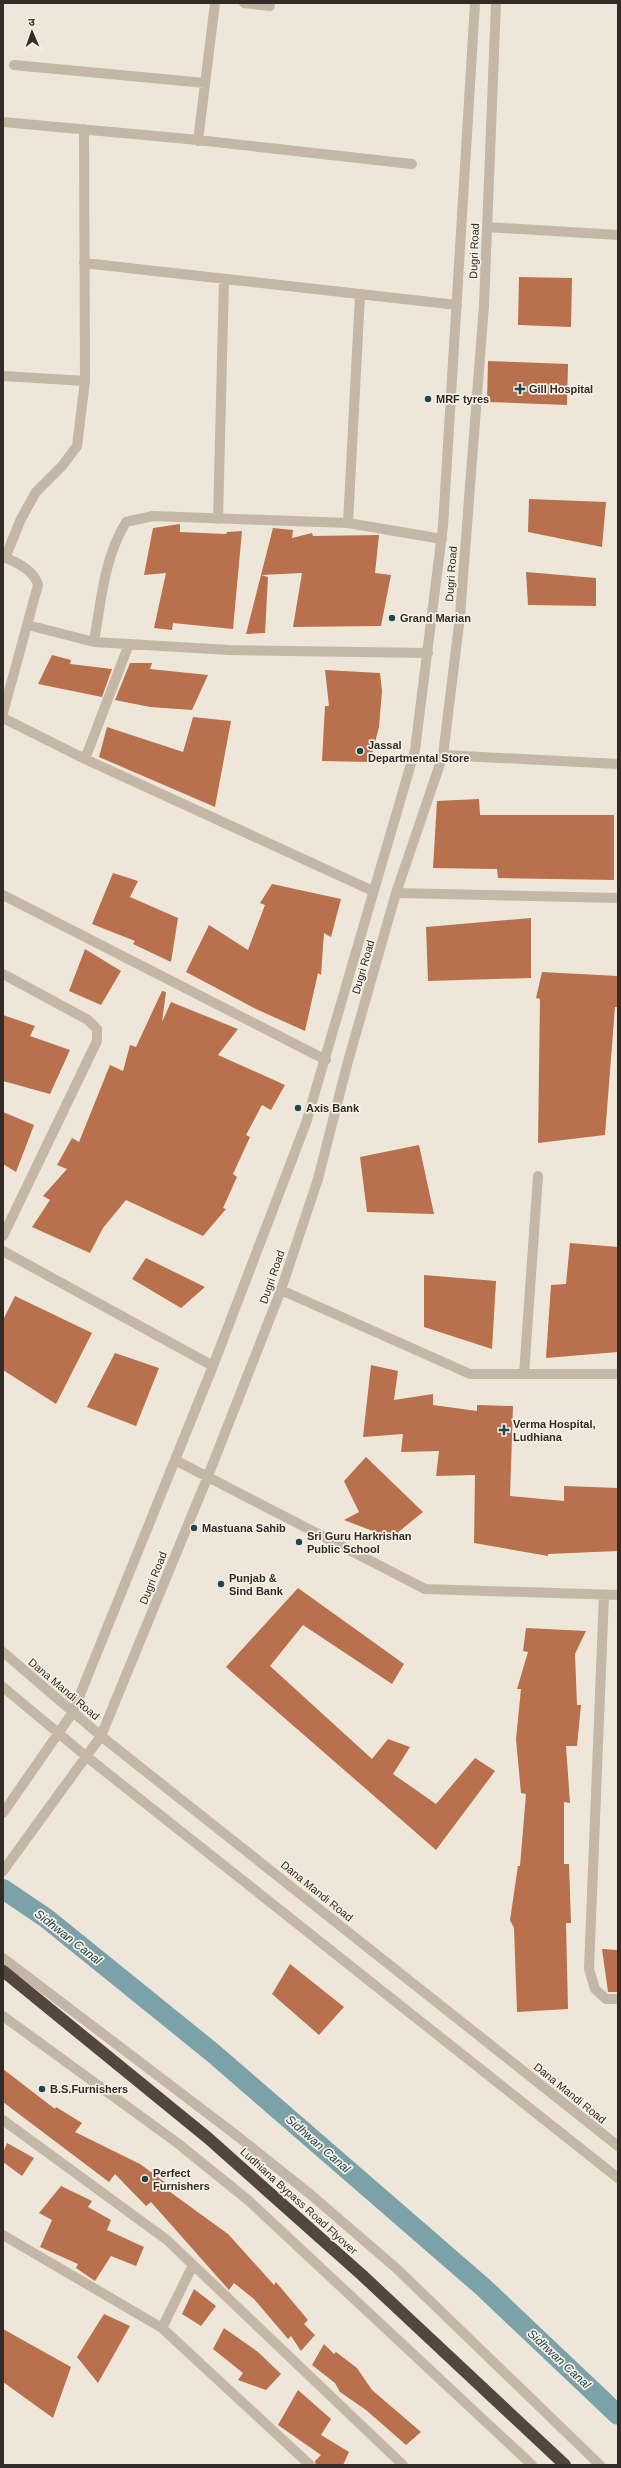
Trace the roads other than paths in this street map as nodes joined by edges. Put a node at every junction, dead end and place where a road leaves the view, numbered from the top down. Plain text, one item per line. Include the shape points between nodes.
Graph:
1 (215, 3) edge
2 (244, 3) edge
3 (475, 3) edge
4 (496, 3) edge
5 (270, 6) dead end
6 (14, 65) dead end
7 (205, 83) junction
8 (3, 122) edge
9 (84, 129) junction
10 (198, 140) junction
11 (412, 164) dead end
12 (487, 227) junction
13 (618, 235) edge
14 (84, 263) junction
15 (224, 280) junction
16 (360, 295) junction
17 (457, 305) junction
18 (3, 376) edge
19 (85, 381) junction
20 (218, 519) junction
21 (348, 522) junction
22 (442, 539) junction
23 (4, 558) edge
24 (28, 625) junction
25 (94, 642) junction
26 (128, 644) junction
27 (428, 653) junction
28 (3, 713) edge
29 (3, 718) edge
30 (443, 754) junction
31 (85, 759) junction
32 (618, 764) edge
33 (373, 891) junction
34 (396, 893) junction
35 (3, 895) edge
36 (618, 898) edge
37 (3, 974) edge
38 (326, 1060) junction
39 (538, 1176) dead end
40 (3, 1236) edge
41 (3, 1251) edge
42 (281, 1290) junction
43 (212, 1366) junction
44 (524, 1374) junction
45 (618, 1374) edge
46 (175, 1460) junction
47 (208, 1476) junction
48 (604, 1595) junction
49 (618, 1596) edge
50 (3, 1652) edge
51 (3, 1687) edge
52 (73, 1712) junction
53 (59, 1733) junction
54 (101, 1736) junction
55 (87, 1757) junction
56 (3, 1813) edge
57 (3, 1871) edge
58 (3, 1958) edge
59 (3, 1971) edge
60 (618, 1999) edge
61 (3, 2016) edge
62 (3, 2120) edge
63 (618, 2146) edge
64 (618, 2178) edge
65 (3, 2235) edge
66 (193, 2265) junction
67 (162, 2328) junction
68 (310, 2465) edge
69 (403, 2465) edge
70 (532, 2465) edge
71 (565, 2465) edge
72 (600, 2465) edge

1 - 7 street
2 - 5 street
3 - 17 street, Dugri Road
4 - 12 street, Dugri Road
6 - 7 street
7 - 10 street
8 - 9 street
9 - 10 street
9 - 14 street
10 - 11 street
12 - 13 street
12 - 30 street, Dugri Road via 484,305 460,616
14 - 15 street
14 - 19 street
15 - 16 street
15 - 20 street
16 - 17 street
16 - 21 street
17 - 22 street, Dugri Road
18 - 19 street
19 - 23 street via 77,446 62,466 36,492
20 - 21 street
20 - 25 street via 153,516 126,522 108,559
21 - 22 street
22 - 27 street, Dugri Road
23 - 24 street via 36,576 37,592
24 - 25 street
24 - 28 street
25 - 26 street
26 - 27 street via 229,650
26 - 31 street
27 - 33 street, Dugri Road via 415,750
29 - 31 street
30 - 32 street
30 - 34 street, Dugri Road
31 - 33 street
33 - 38 street, Dugri Road
34 - 36 street
34 - 42 street, Dugri Road via 347,1065 318,1179
35 - 38 street
37 - 40 street via 88,1020 97,1029 97,1041
38 - 43 street, Dugri Road via 306,1123
39 - 44 street
41 - 43 street
42 - 44 street via 470,1374
42 - 47 street, Dugri Road
43 - 46 street, Dugri Road
44 - 45 street
46 - 47 street
46 - 52 street, Dugri Road
47 - 48 street via 425,1589
47 - 54 street, Dugri Road
48 - 49 street
48 - 60 street via 589,1970 595,1989 606,1999
50 - 52 street, Dana Mandi Road
51 - 53 street
52 - 53 street, Dugri Road
52 - 54 street, Dana Mandi Road
53 - 55 street
53 - 56 street, Dugri Road
54 - 55 street, Dugri Road
54 - 63 street, Dana Mandi Road
55 - 57 street, Dugri Road
55 - 64 street
58 - 72 street via 316,2199 401,2273
59 - 71 highway, Ludhiana Bypass Road Flyover via 208,2138 362,2275
61 - 70 street via 176,2142 248,2200
62 - 66 street via 168,2240
65 - 67 street
66 - 67 street
66 - 69 street
67 - 68 street

